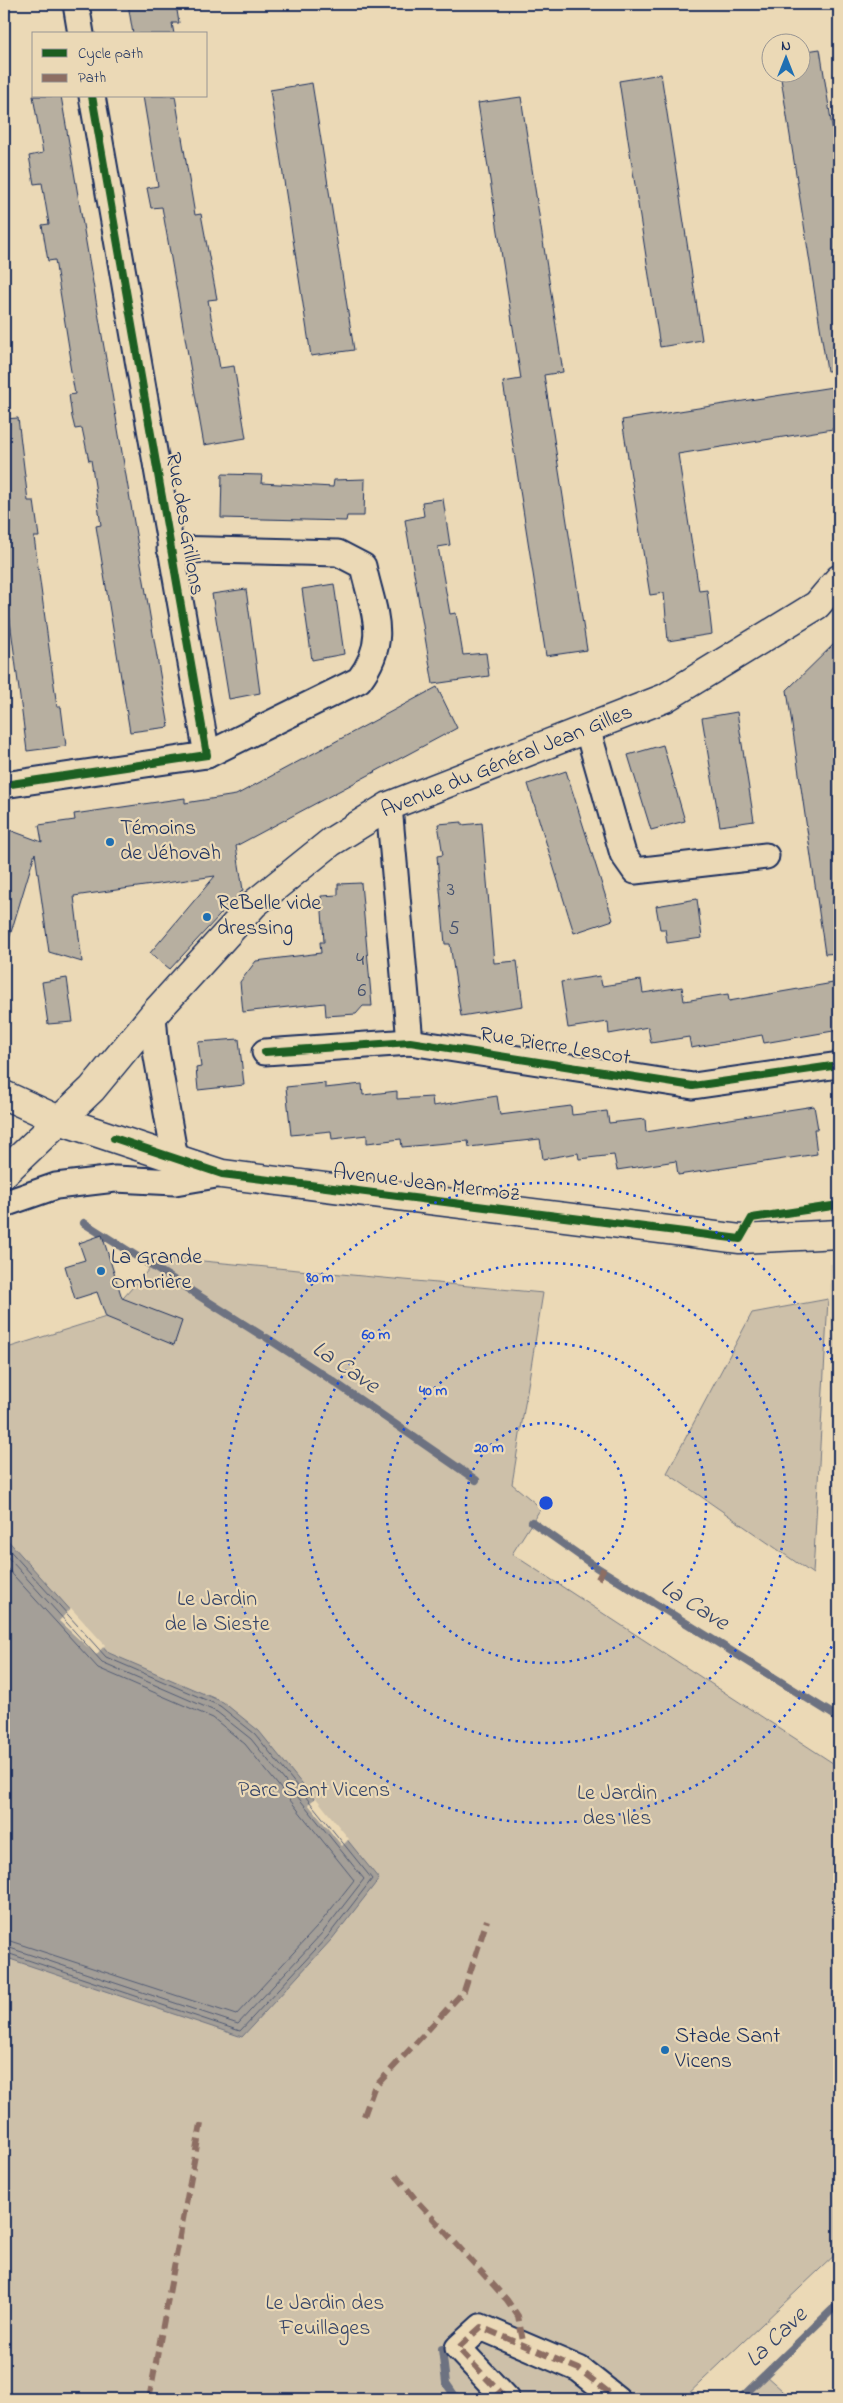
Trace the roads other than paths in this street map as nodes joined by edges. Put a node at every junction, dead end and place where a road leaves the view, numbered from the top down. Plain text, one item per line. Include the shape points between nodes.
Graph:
1 (76, 4) edge
2 (82, 32) edge
3 (92, 98) edge
4 (170, 549) junction
5 (839, 579) edge
6 (587, 728) junction
7 (206, 755) junction
8 (4, 785) edge
9 (389, 806) junction
10 (766, 856) dead end
11 (154, 1015) junction
12 (410, 1042) junction
13 (265, 1052) dead end
14 (839, 1065) edge
15 (4, 1095) edge
16 (60, 1120) junction
17 (175, 1158) junction
18 (4, 1173) edge
19 (222, 1174) junction
20 (4, 1204) edge
21 (839, 1234) edge
22 (506, 2399) edge
23 (617, 2399) edge

1 - 2 street
3 - 4 street, Rue des Grillons
4 - 7 street, Rue des Grillons
4 - 7 street via 338,554 363,566 379,636 372,664 359,680
5 - 6 main road, Avenue du Général Jean Gilles via 817,605 673,693
6 - 9 main road, Avenue du Général Jean Gilles
6 - 10 street via 623,854 636,871
7 - 8 street
9 - 11 main road, Avenue du Général Jean Gilles via 331,842 254,904
9 - 12 street
11 - 16 main road, Avenue du Général Jean Gilles via 92,1089
11 - 17 street via 156,1051
12 - 13 street, Rue Pierre Lescot
12 - 14 street, Rue Pierre Lescot via 694,1086
15 - 16 main road, Avenue Jean Mermoz
16 - 17 main road, Avenue Jean Mermoz
16 - 18 main road, Avenue du Général Jean Gilles
17 - 19 main road, Avenue Jean Mermoz
19 - 20 street via 175,1182 114,1179 56,1186
19 - 21 main road, Avenue Jean Mermoz via 740,1239
22 - 23 street via 458,2348 481,2327 579,2369

